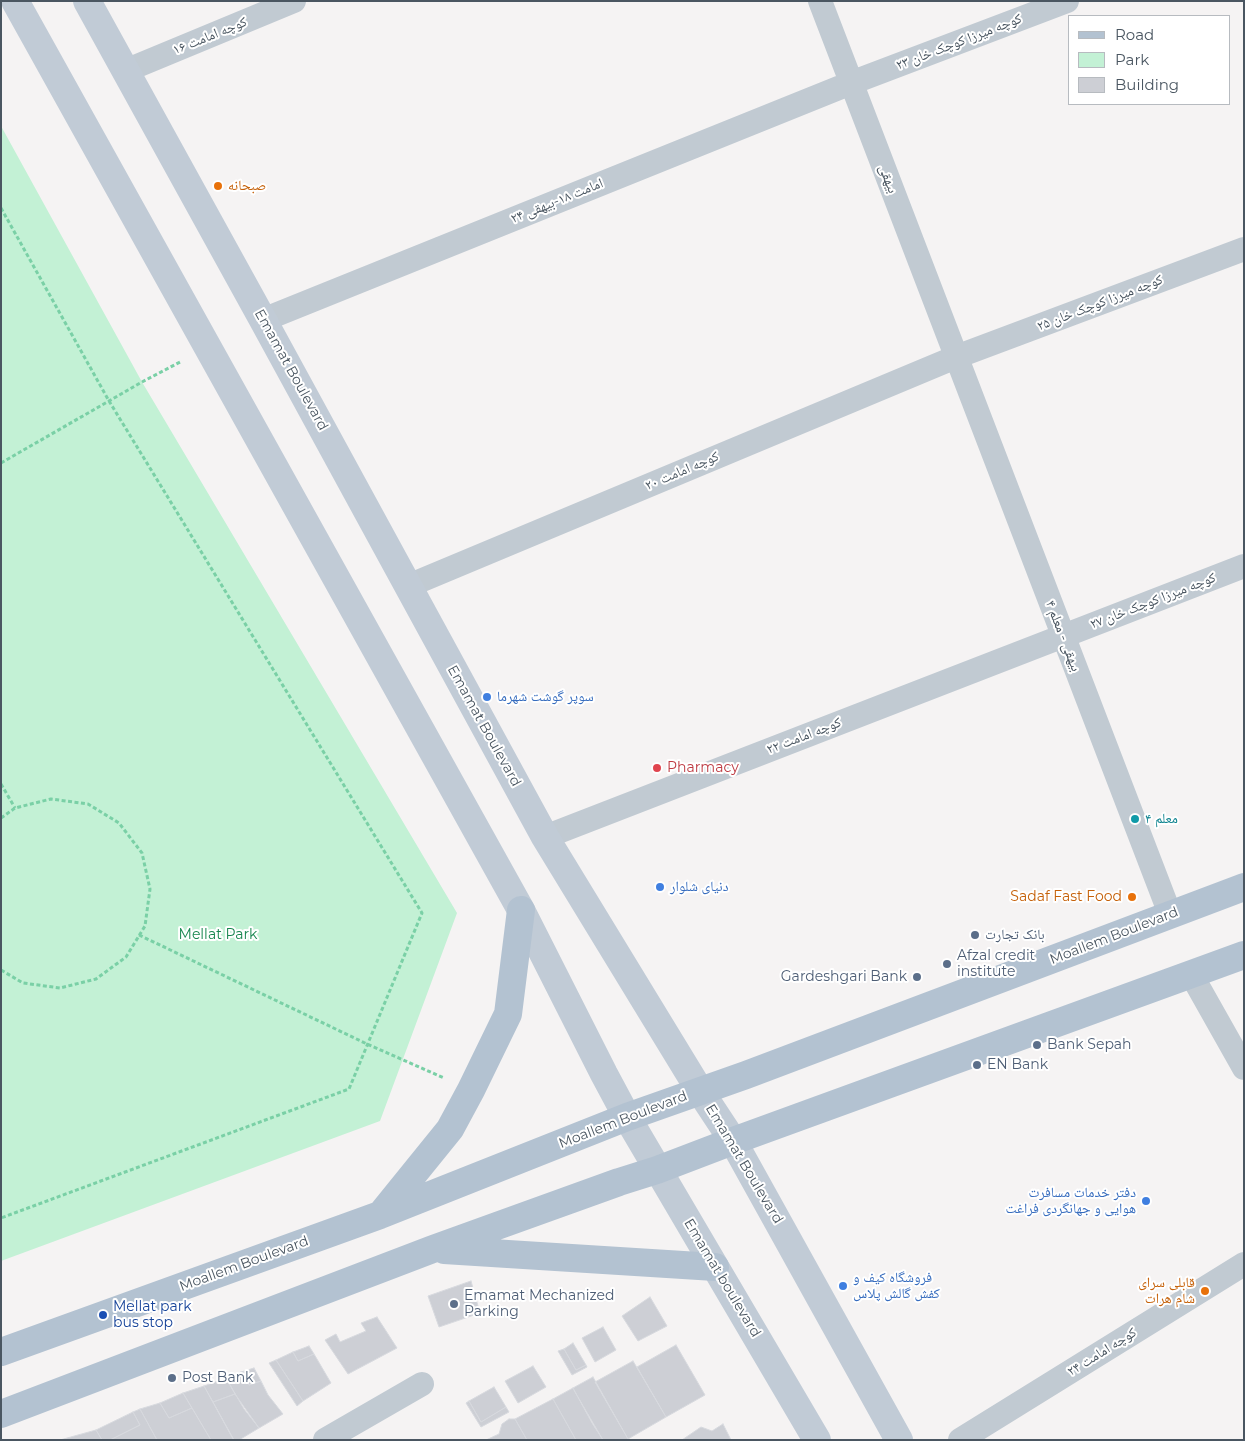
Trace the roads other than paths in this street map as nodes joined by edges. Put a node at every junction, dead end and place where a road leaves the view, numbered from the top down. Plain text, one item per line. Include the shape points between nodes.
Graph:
1 (15, 1) edge
2 (87, 1) edge
3 (294, 1) edge
4 (820, 1) edge
5 (1067, 1) edge
6 (125, 71) junction
7 (851, 83) junction
8 (1244, 249) edge
9 (263, 320) junction
10 (956, 357) junction
11 (1244, 566) edge
12 (408, 586) junction
13 (1063, 635) junction
14 (545, 837) junction
15 (1244, 887) edge
16 (521, 910) junction
17 (1170, 914) junction
18 (1244, 955) edge
19 (1191, 974) junction
20 (1244, 1068) edge
21 (700, 1091) junction
22 (627, 1117) junction
23 (733, 1141) junction
24 (658, 1170) junction
25 (380, 1215) junction
26 (433, 1249) junction
27 (1244, 1264) edge
28 (716, 1267) junction
29 (1, 1352) edge
30 (422, 1384) dead end
31 (1, 1414) edge
32 (325, 1440) edge
33 (817, 1440) edge
34 (899, 1440) edge
35 (960, 1440) edge

1 - 16 main road
2 - 6 main road, Emamat Boulevard
3 - 6 street, کوچه امامت ۱۶
4 - 7 street, بیهقی
5 - 7 street, کوچه میرزا کوچک خان ۲۳
6 - 9 main road, Emamat Boulevard
7 - 9 street, امامت ۱۸-بیهقی ۲۴
7 - 10 street, بیهقی
8 - 10 street, کوچه میرزا کوچک خان ۲۵
9 - 12 main road, Emamat Boulevard
10 - 12 street, کوچه امامت ۲۰
10 - 13 street, بیهقی - معلم ۴
11 - 13 street, کوچه میرزا کوچک خان ۲۷
12 - 14 main road, Emamat Boulevard
13 - 14 street, کوچه امامت ۲۲
13 - 17 street, بیهقی - معلم ۴
14 - 21 main road, Emamat Boulevard
15 - 17 main road, Moallem Boulevard
16 - 22 main road
16 - 25 main road via 508,1014 450,1129
17 - 21 main road, Moallem Boulevard
18 - 19 main road
19 - 20 street
19 - 23 main road
21 - 22 main road, Moallem Boulevard
21 - 23 main road, Emamat Boulevard
22 - 24 main road, Emamat boulevard
22 - 25 main road, Moallem Boulevard
23 - 24 main road
23 - 34 main road, Emamat Boulevard
24 - 26 main road
24 - 28 main road, Emamat boulevard
25 - 29 main road, Moallem Boulevard
26 - 28 main road
26 - 31 main road
27 - 35 street, کوچه امامت ۲۴
28 - 33 main road, Emamat boulevard
30 - 32 street

